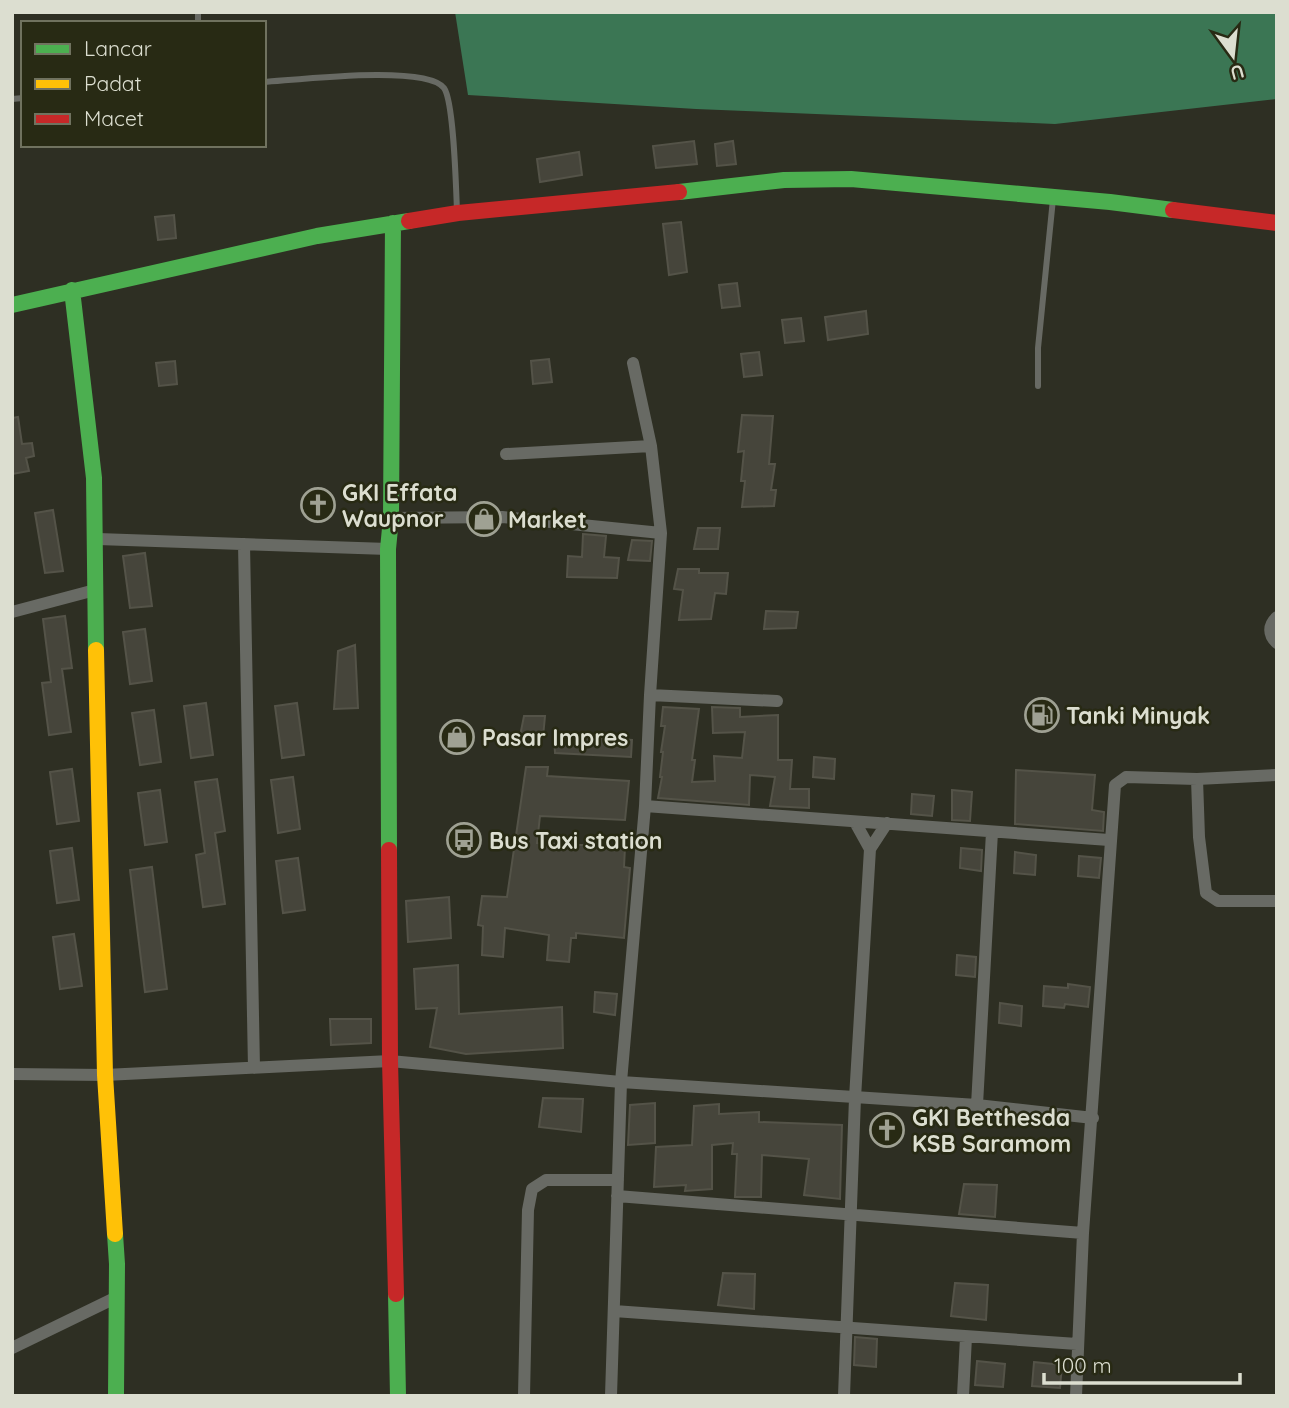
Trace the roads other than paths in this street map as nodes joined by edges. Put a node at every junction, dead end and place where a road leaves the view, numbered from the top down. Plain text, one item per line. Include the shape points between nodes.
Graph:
1 (266, 82) edge
2 (1053, 197) junction
3 (458, 213) junction
4 (393, 223) junction
5 (1277, 223) edge
6 (72, 290) junction
7 (12, 304) edge
8 (633, 363) dead end
9 (1038, 386) dead end
10 (652, 446) junction
11 (506, 454) dead end
12 (391, 518) junction
13 (661, 533) junction
14 (98, 539) junction
15 (244, 544) junction
16 (388, 549) junction
17 (95, 590) junction
18 (12, 612) edge
19 (1277, 617) edge
20 (1277, 643) edge
21 (650, 695) junction
22 (777, 701) dead end
23 (1277, 775) edge
24 (1197, 779) junction
25 (645, 806) junction
26 (855, 822) junction
27 (887, 823) junction
28 (992, 832) junction
29 (1110, 840) junction
30 (870, 849) junction
31 (1277, 901) edge
32 (390, 1062) junction
33 (254, 1068) junction
34 (12, 1074) edge
35 (106, 1075) junction
36 (621, 1082) junction
37 (855, 1098) junction
38 (977, 1105) junction
39 (1093, 1118) junction
40 (618, 1180) junction
41 (617, 1196) junction
42 (849, 1216) junction
43 (1083, 1233) junction
44 (117, 1297) junction
45 (614, 1311) junction
46 (847, 1329) junction
47 (966, 1337) junction
48 (1077, 1344) junction
49 (12, 1348) edge
50 (117, 1396) edge
51 (398, 1396) edge
52 (524, 1396) edge
53 (611, 1396) edge
54 (844, 1396) edge
55 (962, 1396) edge
56 (1076, 1396) edge

1 - 3 lane via 395,74 428,78 443,88 449,105
2 - 3 street via 851,179 784,180
2 - 5 street
2 - 9 lane
3 - 4 street
4 - 6 street
4 - 12 street
6 - 7 street
6 - 14 street
8 - 10 street
10 - 11 street
10 - 13 street
12 - 13 street via 502,517
12 - 16 street
13 - 21 street
14 - 15 street
14 - 17 street
15 - 16 street
15 - 33 street
16 - 32 street
17 - 18 street
17 - 35 street
19 - 20 street via 1270,629
21 - 22 street
21 - 25 street
23 - 24 street
24 - 29 street via 1119,780 1112,797
24 - 31 street via 1206,893 1218,901
25 - 26 street
25 - 36 street
26 - 27 street
26 - 30 street
27 - 28 street
27 - 30 street
28 - 29 street
28 - 38 street
29 - 39 street
30 - 37 street
32 - 33 street
32 - 36 street
32 - 51 street
33 - 35 street
34 - 35 street
35 - 44 street
36 - 37 street
36 - 40 street
37 - 38 street
37 - 42 street
38 - 39 street
39 - 43 street
40 - 41 street
40 - 52 street via 546,1180 532,1189
41 - 42 street
41 - 45 street
42 - 43 street
42 - 46 street
43 - 48 street
44 - 49 street
44 - 50 street
45 - 46 street
45 - 53 street
46 - 47 street
46 - 54 street
47 - 48 street
47 - 55 street
48 - 56 street

